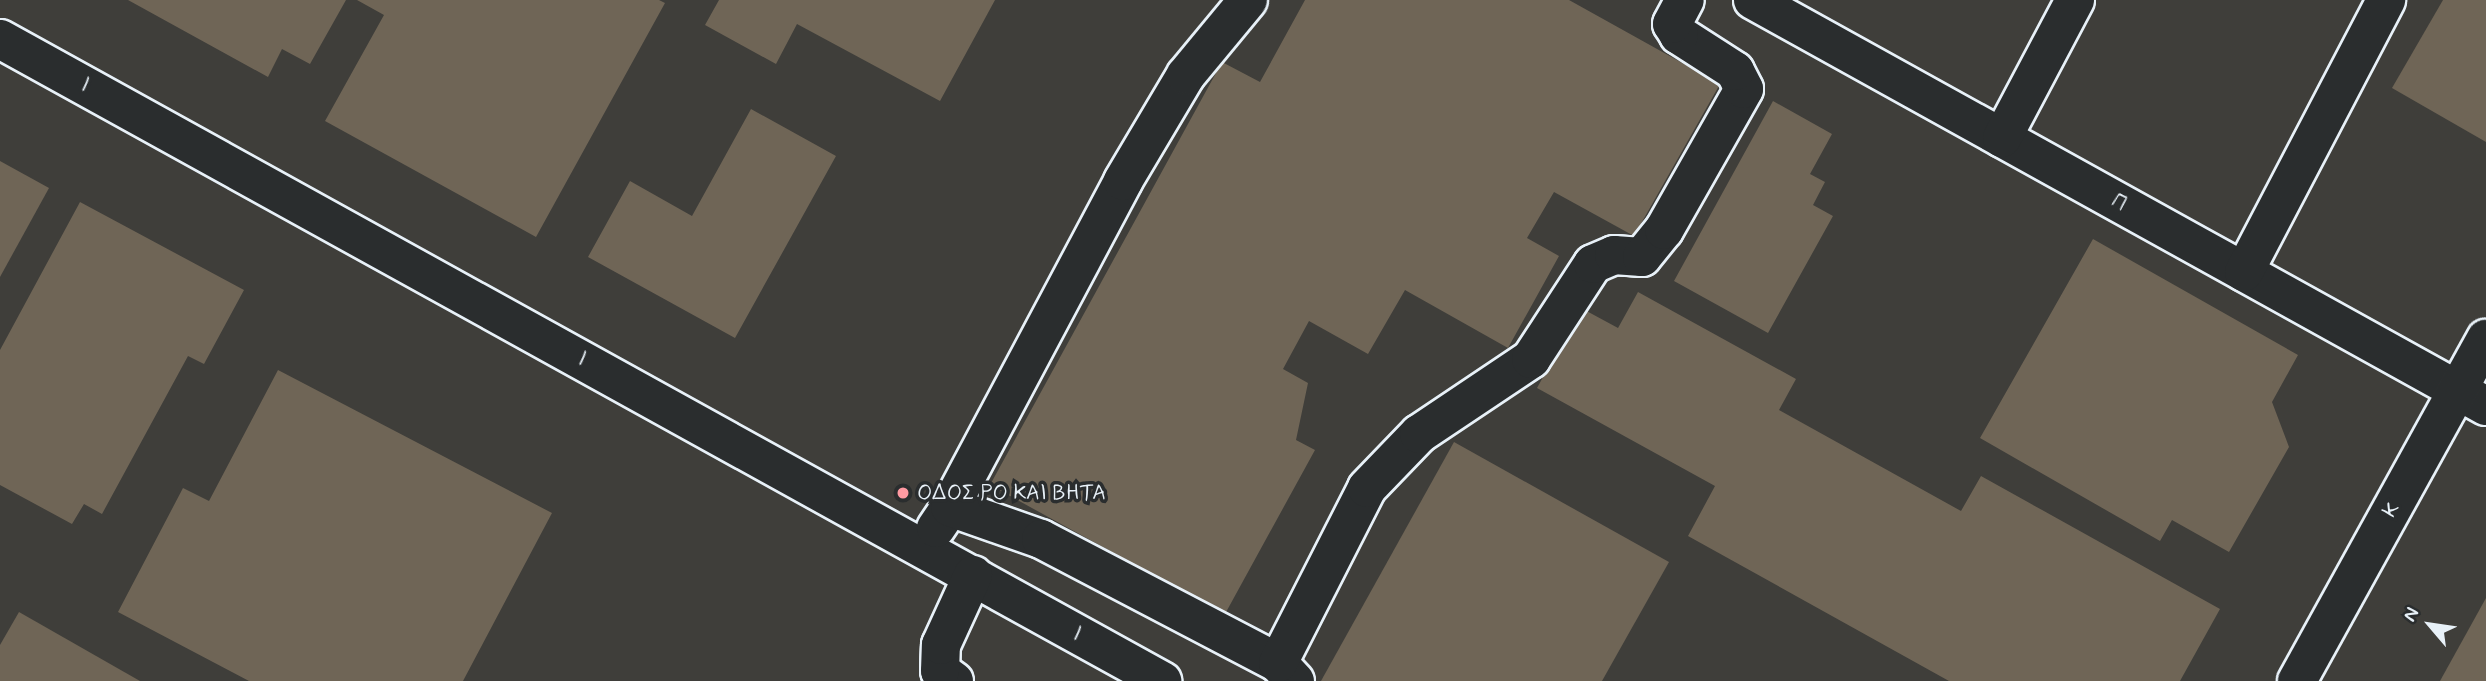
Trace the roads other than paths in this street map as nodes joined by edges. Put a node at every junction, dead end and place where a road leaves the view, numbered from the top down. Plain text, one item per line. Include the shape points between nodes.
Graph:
1 (1248, 0) edge
2 (1685, 0) edge
3 (1752, 0) edge
4 (2075, 0) edge
5 (2386, 0) edge
6 (0, 39) edge
7 (2002, 138) junction
8 (2244, 272) junction
9 (2486, 339) edge
10 (2472, 398) edge
11 (950, 507) junction
12 (924, 548) junction
13 (973, 575) junction
14 (1287, 672) edge
15 (954, 681) edge
16 (1162, 681) edge
17 (2297, 681) edge

1 - 11 street via 1186,75 1123,181
2 - 14 street via 1672,24 1679,35 1735,71 1744,89 1664,230 1642,257 1614,255 1593,264 1531,359 1419,434 1367,488
3 - 7 street, Π
4 - 7 street
5 - 8 street
6 - 12 street, Ι
7 - 8 street, Π
8 - 10 street, Π
9 - 10 street, Κ
10 - 17 street, Κ
11 - 12 street
11 - 14 street via 1041,538
12 - 13 street, Ι
13 - 15 street via 941,645 940,671
13 - 16 street, Ι

